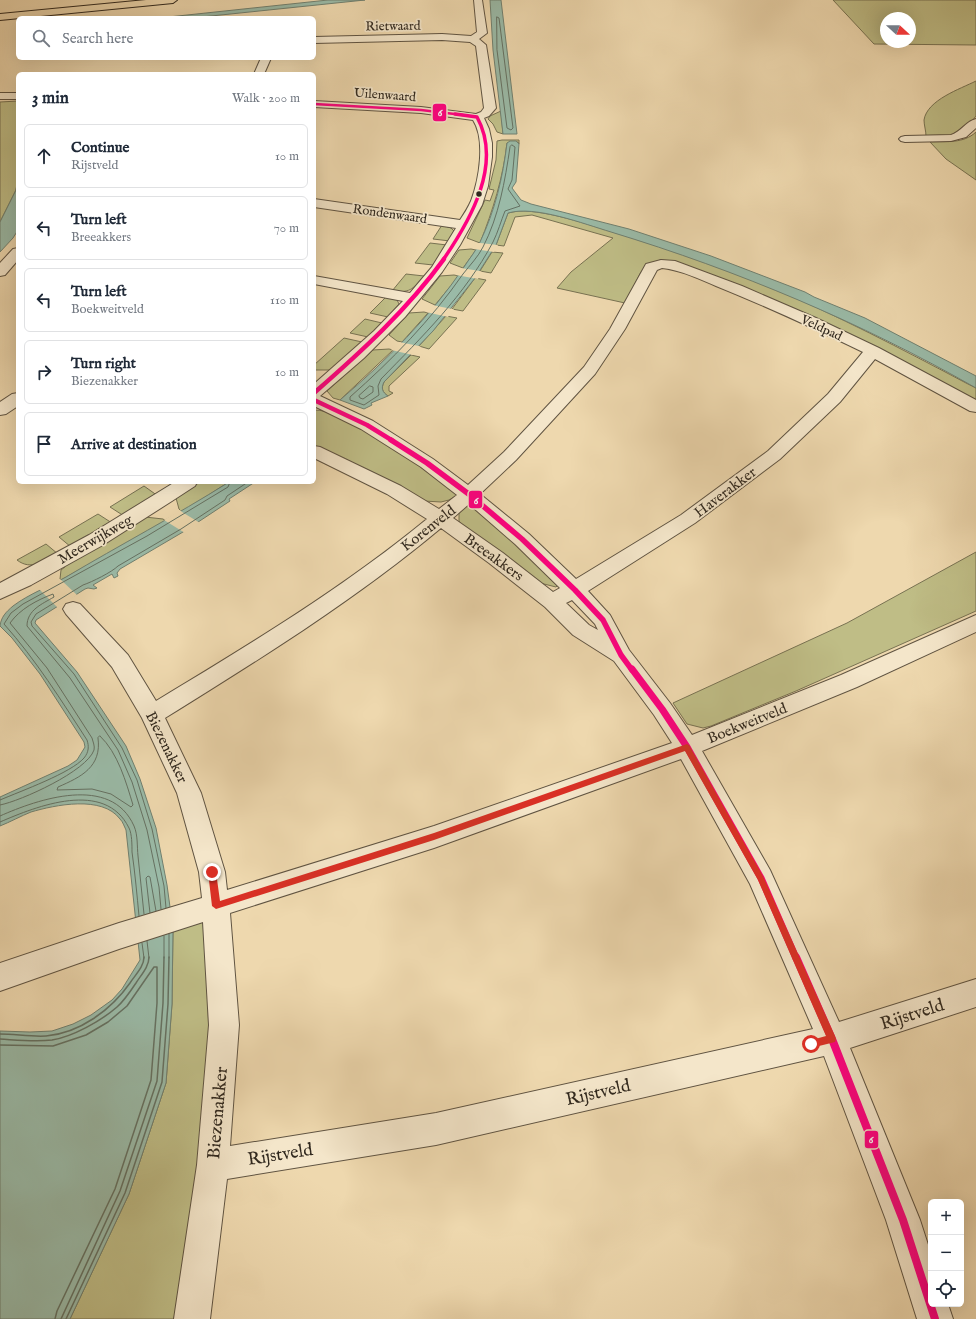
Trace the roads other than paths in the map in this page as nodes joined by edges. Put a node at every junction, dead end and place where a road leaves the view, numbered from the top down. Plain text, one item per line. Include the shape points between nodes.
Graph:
1 (83, 0) edge
2 (173, 0) edge
3 (185, 0) edge
4 (478, 0) edge
5 (0, 8) edge
6 (54, 16) edge
7 (0, 17) edge
8 (16, 20) edge
9 (0, 23) edge
10 (473, 39) junction
11 (316, 40) edge
12 (265, 60) edge
13 (260, 72) edge
14 (0, 96) edge
15 (16, 96) edge
16 (316, 104) edge
17 (477, 117) junction
18 (976, 122) edge
19 (905, 139) dead end
20 (316, 203) edge
21 (465, 224) junction
22 (16, 254) edge
23 (661, 264) joint
24 (0, 272) edge
25 (316, 280) edge
26 (414, 298) junction
27 (873, 351) junction
28 (316, 376) edge
29 (330, 379) junction
30 (316, 391) edge
31 (16, 399) edge
32 (316, 401) edge
33 (976, 407) edge
34 (0, 410) edge
35 (316, 452) edge
36 (185, 484) edge
37 (470, 495) junction
38 (441, 519) junction
39 (575, 590) junction
40 (0, 592) edge
41 (552, 602) junction
42 (73, 609) dead end
43 (976, 623) edge
44 (621, 655) junction
45 (152, 715) junction
46 (687, 747) junction
47 (216, 906) junction
48 (0, 977) edge
49 (976, 993) edge
50 (832, 1039) junction
51 (213, 1164) junction
52 (192, 1319) edge
53 (935, 1319) edge

1 - 5 highway
2 - 7 highway
3 - 6 highway
4 - 10 street via 482,33
8 - 9 highway
10 - 11 street, Rietwaard via 442,37
10 - 17 street via 481,45 490,108 485,114
12 - 13 street
14 - 15 street
16 - 17 street, Uilenwaard via 420,110
17 - 21 street via 482,124 488,153 479,196
18 - 19 street via 962,135 951,138
20 - 21 street, Rondenwaard
21 - 26 street via 456,244
22 - 24 street
23 - 27 street, Veldpad via 675,265 737,289
23 - 37 street, Korenveld via 651,267 626,315 594,365 523,445
25 - 26 street
26 - 29 street via 373,341
27 - 33 street, Veldpad
27 - 39 street, Haverakker via 834,398 774,455 688,519
28 - 29 street
29 - 30 street
31 - 34 street
32 - 37 street, Breeakkers via 367,426 427,463
35 - 38 street, Breeakkers via 394,490
36 - 40 street, Meerwijkweg via 148,508
37 - 38 street, Korenveld
37 - 39 street, Breeakkers
38 - 41 street, Breeakkers
38 - 45 street, Korenveld via 378,568 272,641
39 - 41 street, Haverakker
39 - 44 street, Breeakkers via 603,620
41 - 44 street, Breeakkers via 581,630
42 - 45 street, Biezenakker via 120,661
43 - 46 street, Boekweitveld via 849,681
44 - 46 street, Breeakkers
45 - 47 street, Biezenakker via 189,793 212,872
46 - 47 street, Boekweitveld via 434,837
46 - 50 street, Breeakkers via 761,878
47 - 48 street
47 - 51 street, Biezenakker via 224,1025
49 - 50 street, Rijstveld
50 - 51 street, Rijstveld via 436,1129
50 - 53 street, Breeakkers via 903,1220
51 - 52 street, Biezenakker

